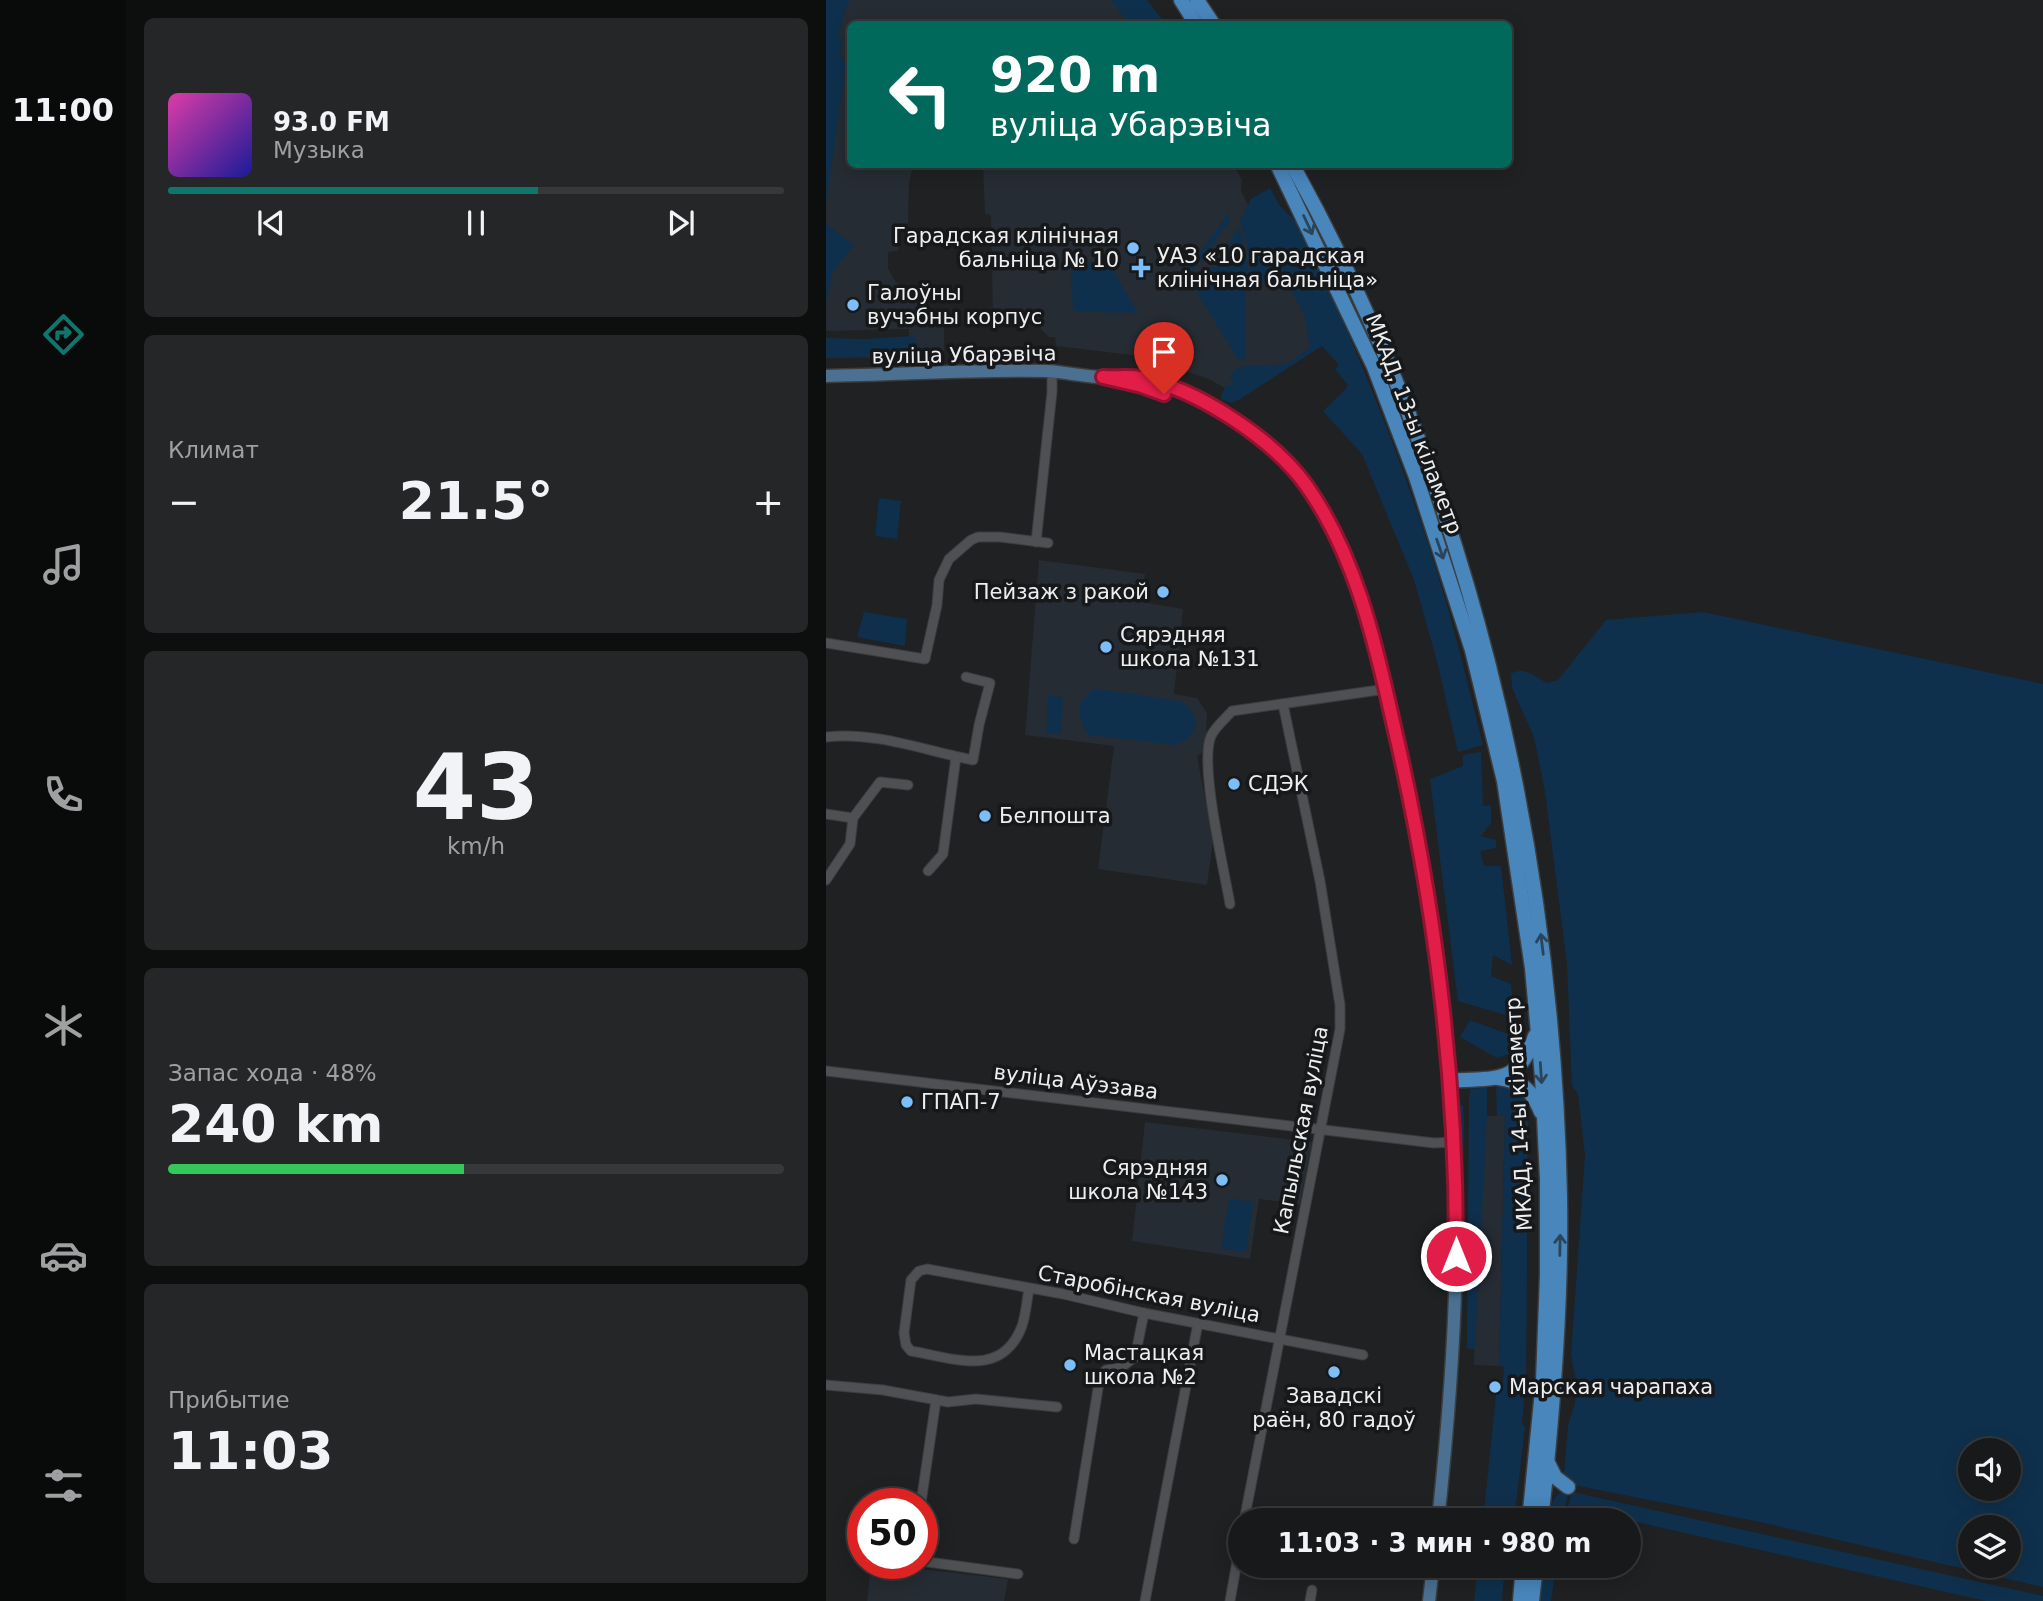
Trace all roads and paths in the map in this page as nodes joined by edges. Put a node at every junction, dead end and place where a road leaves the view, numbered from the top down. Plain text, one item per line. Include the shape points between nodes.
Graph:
1 (1181, 0) edge
2 (1197, 0) edge
3 (1194, 21) edge
4 (1211, 21) edge
5 (1279, 168) edge
6 (1294, 168) edge
7 (1052, 372) junction
8 (826, 376) edge
9 (1036, 542) junction
10 (1048, 543) dead end
11 (826, 643) edge
12 (966, 677) dead end
13 (1386, 689) junction
14 (1283, 704) junction
15 (1493, 708) junction
16 (826, 737) edge
17 (956, 757) junction
18 (908, 785) dead end
19 (826, 814) edge
20 (853, 818) junction
21 (928, 871) dead end
22 (826, 880) edge
23 (1230, 904) dead end
24 (1538, 1028) junction
25 (826, 1070) edge
26 (1493, 1078) junction
27 (1450, 1082) junction
28 (1544, 1119) junction
29 (1321, 1130) junction
30 (1454, 1142) junction
31 (1029, 1287) junction
32 (1144, 1313) junction
33 (1198, 1323) junction
34 (1279, 1337) junction
35 (1363, 1355) dead end
36 (826, 1385) edge
37 (936, 1400) junction
38 (1057, 1407) dead end
39 (1547, 1459) junction
40 (923, 1488) edge
41 (1246, 1508) edge
42 (1439, 1508) edge
43 (1530, 1508) edge
44 (1543, 1508) edge
45 (1547, 1508) edge
46 (1074, 1538) dead end
47 (938, 1563) edge
48 (1018, 1574) dead end
49 (1234, 1578) edge
50 (1432, 1578) edge
51 (1523, 1578) edge
52 (1535, 1578) edge
53 (1312, 1590) dead end
54 (1145, 1601) edge
55 (1230, 1601) edge
56 (1310, 1601) edge
57 (1429, 1601) edge
58 (1520, 1601) edge
59 (1532, 1601) edge

1 - 3 highway
2 - 4 highway
5 -> 15 highway, МКАД, 13-ы кіламетр via 1374,367
6 - 15 highway, МКАД, 13-ы кіламетр via 1384,352 1415,428 1458,555
7 - 8 main road, вуліца Убарэвіча
7 - 9 street
7 - 13 main road, вуліца Убарэвіча via 1141,378 1214,407 1273,451 1305,484 1344,554
9 - 10 street
9 - 11 street via 978,537 949,559 939,580 925,659
12 - 17 street via 990,682 973,760
13 - 14 street
13 - 27 main road, вуліца Убарэвіча via 1426,882
14 - 23 street via 1232,711 1212,734 1209,784
14 - 29 street, Капыльская вуліца via 1340,1005
15 - 24 highway, МКАД, 14-ы кіламетр
39 -> 15 highway, МКАД, 14-ы кіламетр via 1559,1279 1557,1109 1526,838
16 - 17 street via 896,742
17 - 21 street via 943,854
18 - 20 street via 880,782
19 - 20 street
20 - 22 street via 850,844
24 - 26 highway via 1524,1063
24 -> 28 highway, МКАД, 14-ы кіламетр
25 - 29 street, вуліца Аўэзава
26 - 27 highway
26 - 28 highway via 1522,1084
27 - 30 main road, вуліца Убарэвіча
28 - 43 highway, МКАД, 14-ы кіламетр via 1547,1275 1543,1381
29 - 30 street, вуліца Аўэзава
29 - 34 street, Капыльская вуліца
30 - 42 main road, вуліца Убарэвіча via 1455,1277
31 - 31 street, Старобінская вуліца via 1023,1324 1013,1346 997,1357 966,1362 911,1351 906,1345 911,1280 919,1271
31 - 32 street, Старобінская вуліца
32 - 33 street, Старобінская вуліца
32 - 46 street via 1135,1357 1100,1376
33 - 34 street, Старобінская вуліца
33 - 54 street
34 - 35 street, Старобінская вуліца
34 - 41 street, Капыльская вуліца
36 - 37 street
37 - 38 street
37 - 40 street
39 - 44 highway, МКАД, 14-ы кіламетр
39 - 45 highway via 1555,1478 1568,1488 1560,1489
47 - 48 street
49 - 55 street
50 - 57 main road
51 - 58 highway
52 - 59 highway
53 - 56 street

